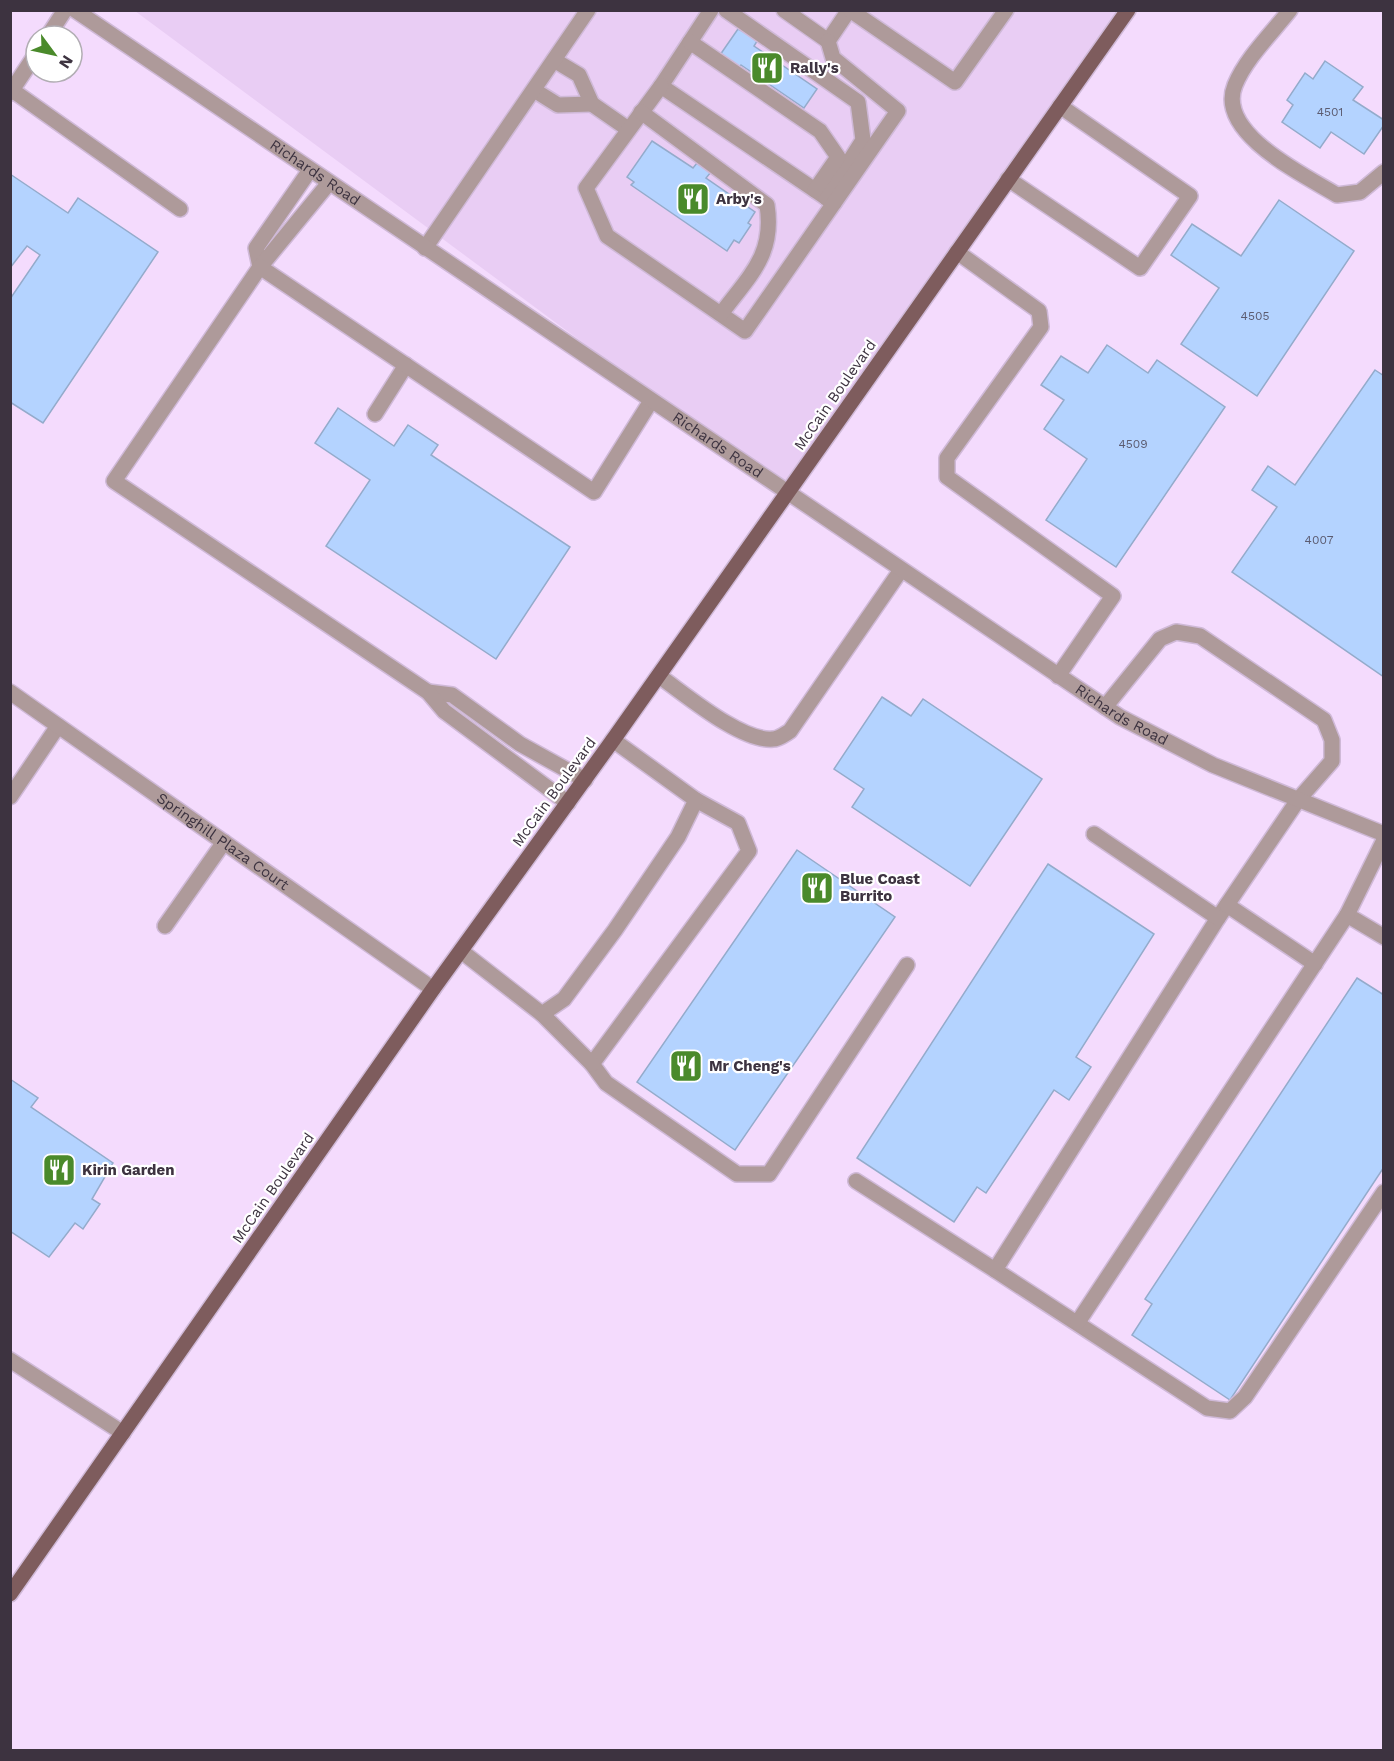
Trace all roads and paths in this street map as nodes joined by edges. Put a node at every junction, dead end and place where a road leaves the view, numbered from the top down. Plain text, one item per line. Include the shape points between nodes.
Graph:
1 (65, 10) edge
2 (75, 10) edge
3 (588, 10) edge
4 (711, 10) edge
5 (726, 10) edge
6 (784, 10) edge
7 (850, 10) edge
8 (1006, 10) edge
9 (1128, 10) edge
10 (1290, 10) edge
11 (56, 24) edge
12 (828, 41) junction
13 (690, 42) junction
14 (554, 60) junction
15 (24, 72) edge
16 (661, 86) junction
17 (534, 90) junction
18 (11, 91) edge
19 (592, 104) junction
20 (1060, 106) junction
21 (640, 112) junction
22 (628, 129) junction
23 (310, 170) junction
24 (1383, 172) edge
25 (1008, 179) junction
26 (329, 183) junction
27 (825, 197) junction
28 (180, 209) dead end
29 (424, 248) junction
30 (957, 252) junction
31 (260, 267) junction
32 (721, 314) junction
33 (406, 365) junction
34 (651, 402) junction
35 (375, 414) dead end
36 (788, 494) junction
37 (900, 570) junction
38 (659, 676) junction
39 (1058, 676) junction
40 (10, 692) edge
41 (428, 692) junction
42 (1105, 707) junction
43 (58, 726) junction
44 (613, 740) junction
45 (585, 780) junction
46 (10, 797) edge
47 (696, 800) junction
48 (1298, 800) junction
49 (568, 803) junction
50 (1094, 834) dead end
51 (1383, 834) edge
52 (1383, 840) edge
53 (224, 842) junction
54 (1222, 912) junction
55 (1347, 915) junction
56 (165, 926) dead end
57 (1383, 937) edge
58 (461, 951) junction
59 (1315, 964) junction
60 (907, 965) dead end
61 (433, 989) junction
62 (542, 1014) junction
63 (592, 1064) junction
64 (856, 1181) dead end
65 (1383, 1192) edge
66 (995, 1270) junction
67 (1078, 1322) junction
68 (10, 1360) edge
69 (123, 1433) junction
70 (10, 1594) edge

1 - 11 street
2 - 23 street, Richards Road
3 - 14 street
4 - 13 street
5 - 27 street via 858,102 863,140
6 - 12 street
7 - 8 street via 955,82
7 - 12 street
9 - 20 main road, McCain Boulevard
10 - 24 street via 1234,86 1233,108 1245,131 1266,151 1337,195 1360,192
12 - 27 street via 833,58 898,111
13 - 16 street
13 - 27 street via 820,131 838,157
14 - 17 street
14 - 19 street via 579,75
15 - 18 street
16 - 21 street
16 - 27 street
17 - 19 street via 558,105
17 - 29 street
18 - 28 street
19 - 22 street
20 - 25 main road, McCain Boulevard
20 - 25 street via 1190,196 1140,268
21 - 22 street
21 - 32 street via 766,205 770,226 765,254
22 - 32 street via 586,188 607,236
23 - 26 street, Richards Road
23 - 31 street via 256,248
25 - 30 main road, McCain Boulevard
26 - 29 street, Richards Road
26 - 31 street
27 - 32 street via 745,331
29 - 34 street, Richards Road
30 - 36 main road, McCain Boulevard
30 - 39 street via 1039,311 1041,327 947,458 947,477 1113,596
31 - 33 street
31 - 41 street via 114,480
33 - 34 street via 594,492
33 - 35 street
34 - 36 street, Richards Road
36 - 37 street, Richards Road
36 - 38 main road, McCain Boulevard
37 - 38 street via 790,731 775,740 736,728
37 - 39 street, Richards Road
38 - 44 main road, McCain Boulevard
39 - 42 street, Richards Road
40 - 43 street, Springhill Plaza Court
41 - 45 street via 452,695 520,744
41 - 49 street via 444,711
42 - 48 street, Richards Road via 1213,765
42 - 48 street via 1160,639 1176,632 1200,636 1324,720 1332,740 1332,761
43 - 46 street
43 - 53 street, Springhill Plaza Court
44 - 45 main road, McCain Boulevard
44 - 47 street
45 - 49 main road, McCain Boulevard
47 - 62 street via 678,837 615,930 564,999
47 - 63 street via 738,823 749,850
48 - 51 street, Richards Road
48 - 54 street
49 - 58 main road, McCain Boulevard
50 - 54 street
52 - 55 street
53 - 56 street
53 - 61 street, Springhill Plaza Court
54 - 59 street
54 - 66 street
55 - 57 street
55 - 59 street
58 - 61 main road, McCain Boulevard
58 - 62 street
59 - 67 street
60 - 63 street via 769,1174 737,1174 606,1083
61 - 69 main road, McCain Boulevard
62 - 63 street
64 - 66 street
65 - 67 street via 1245,1397 1230,1411 1208,1408
66 - 67 street
68 - 69 street
69 - 70 main road, McCain Boulevard

